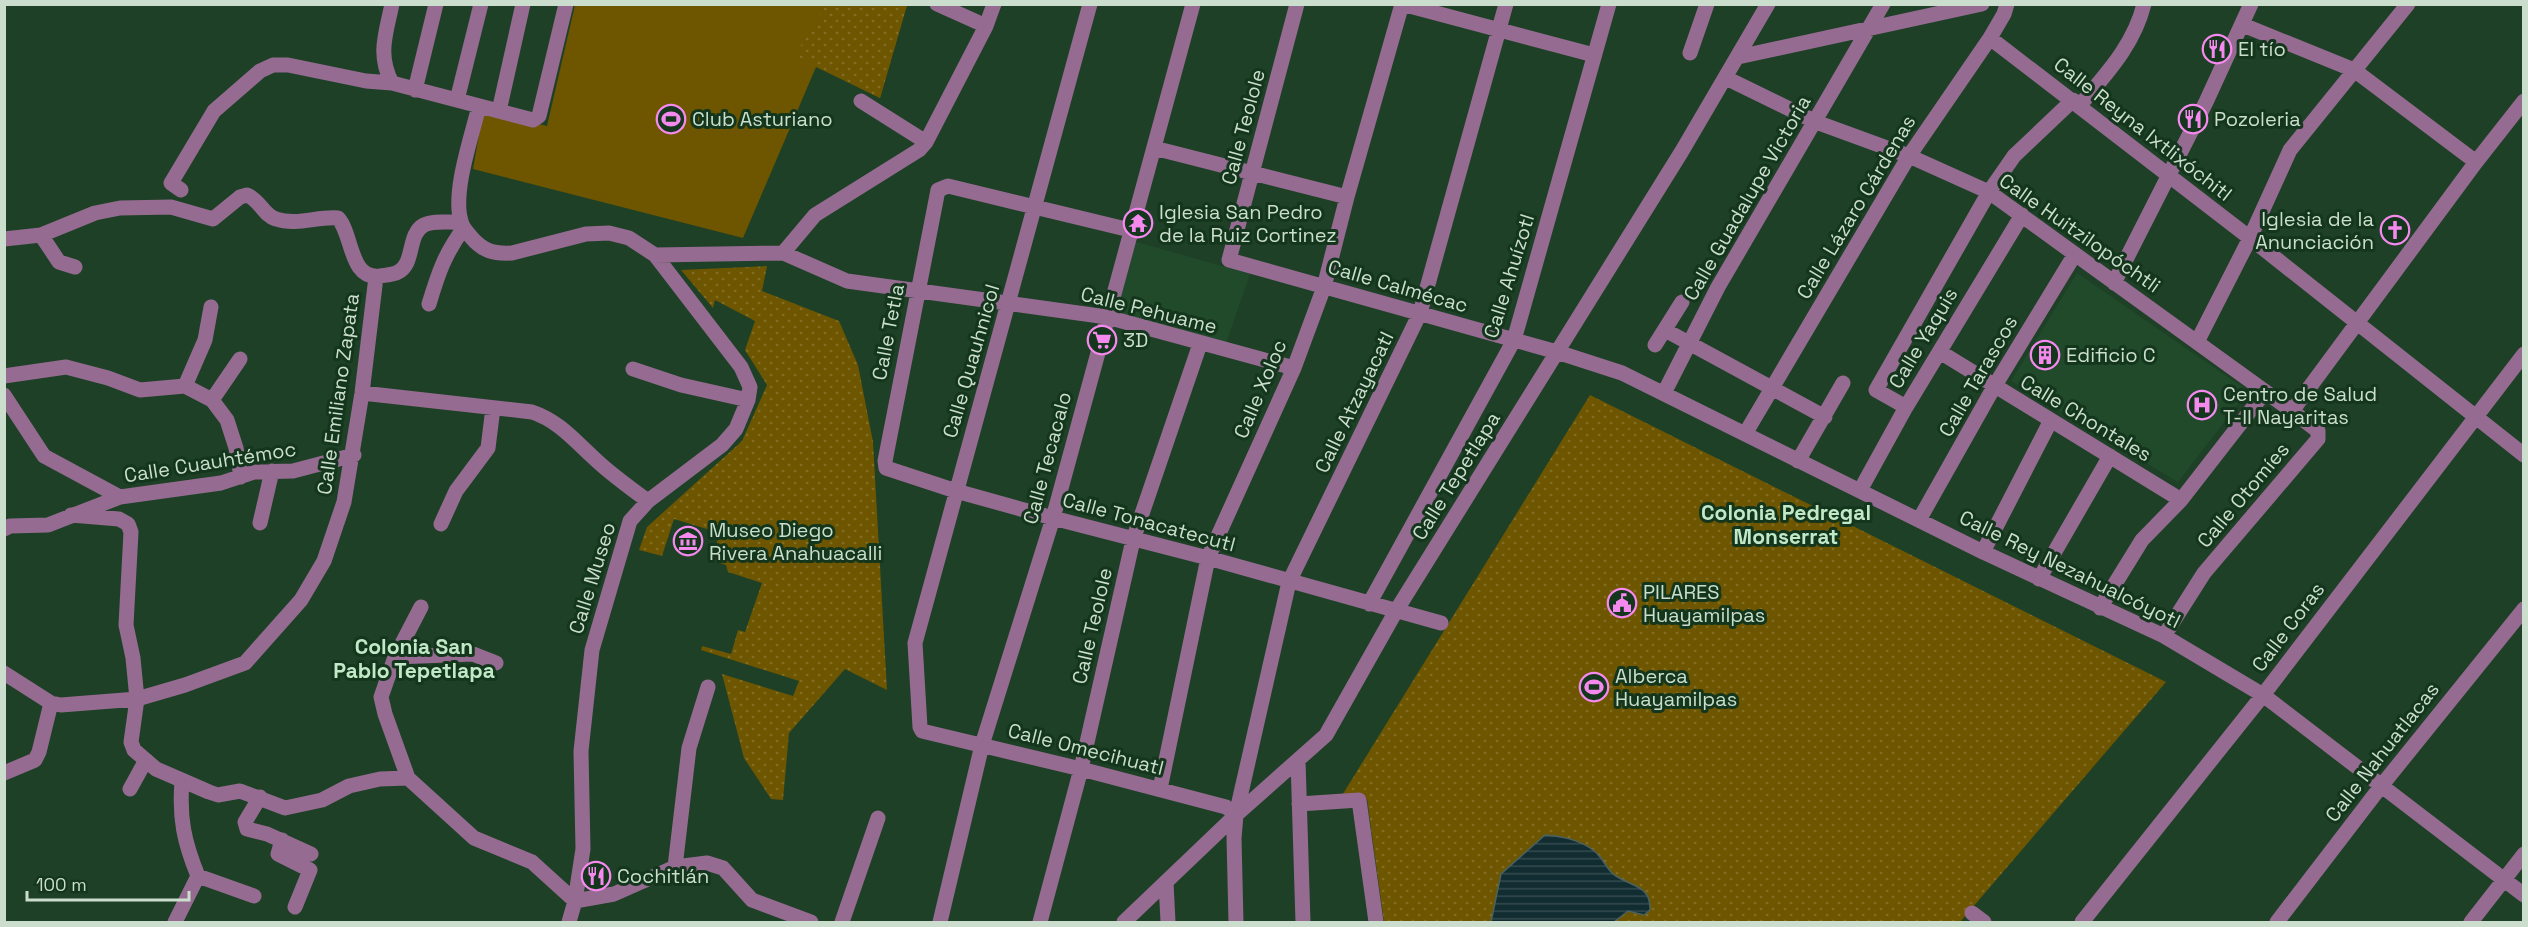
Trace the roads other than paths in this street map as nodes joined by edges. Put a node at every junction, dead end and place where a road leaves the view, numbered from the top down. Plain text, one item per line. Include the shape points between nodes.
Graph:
1 (392, 4) edge
2 (436, 4) edge
3 (481, 4) edge
4 (523, 4) edge
5 (566, 4) edge
6 (937, 4) edge
7 (994, 4) edge
8 (1090, 4) edge
9 (1193, 4) edge
10 (1297, 4) edge
11 (1402, 4) edge
12 (1506, 4) edge
13 (1609, 4) edge
14 (1707, 4) edge
15 (1767, 4) edge
16 (1883, 4) edge
17 (1982, 4) edge
18 (2007, 4) edge
19 (2144, 4) edge
20 (2251, 4) edge
21 (2408, 4) edge
22 (2243, 25) junction
23 (986, 26) junction
24 (1871, 27) junction
25 (1499, 30) junction
26 (1990, 38) junction
27 (1690, 53) dead end
28 (1594, 56) junction
29 (1738, 57) junction
30 (2354, 70) junction
31 (1726, 78) junction
32 (392, 83) junction
33 (415, 90) junction
34 (456, 100) junction
35 (861, 101) dead end
36 (2523, 101) edge
37 (2077, 103) junction
38 (479, 106) junction
39 (499, 111) junction
40 (1816, 122) junction
41 (926, 142) junction
42 (1154, 147) junction
43 (1909, 156) junction
44 (2476, 162) junction
45 (1252, 174) junction
46 (2168, 176) junction
47 (181, 190) dead end
48 (1989, 192) junction
49 (1347, 197) junction
50 (1034, 207) junction
51 (2022, 215) junction
52 (462, 225) junction
53 (1130, 230) junction
54 (41, 235) junction
55 (2250, 238) junction
56 (4, 239) edge
57 (783, 253) junction
58 (2075, 254) junction
59 (655, 255) junction
60 (1229, 260) joint
61 (75, 267) dead end
62 (376, 277) junction
63 (2114, 283) junction
64 (1324, 287) junction
65 (917, 290) junction
66 (1682, 302) dead end
67 (1009, 303) junction
68 (429, 304) dead end
69 (212, 307) dead end
70 (1420, 314) junction
71 (1107, 317) junction
72 (2357, 323) junction
73 (1665, 330) junction
74 (1514, 340) junction
75 (2197, 342) junction
76 (1200, 344) junction
77 (1690, 344) junction
78 (1654, 345) dead end
79 (1557, 352) junction
80 (1940, 352) junction
81 (2523, 354) edge
82 (240, 359) dead end
83 (1294, 368) junction
84 (633, 369) dead end
85 (4, 376) edge
86 (1843, 383) dead end
87 (185, 387) junction
88 (1994, 387) junction
89 (1772, 389) junction
90 (2265, 392) junction
91 (362, 393) junction
92 (1665, 393) junction
93 (4, 395) edge
94 (212, 400) junction
95 (748, 400) junction
96 (1906, 407) junction
97 (493, 408) junction
98 (2292, 411) junction
99 (1825, 417) junction
100 (2474, 418) junction
101 (2048, 426) dead end
102 (1745, 435) junction
103 (354, 455) junction
104 (2523, 455) edge
105 (2110, 456) junction
106 (1798, 461) junction
107 (272, 471) junction
108 (892, 472) joint
109 (241, 477) junction
110 (1861, 488) junction
111 (956, 491) junction
112 (120, 497) junction
113 (2181, 500) junction
114 (648, 501) junction
115 (71, 515) junction
116 (1053, 518) junction
117 (1919, 520) junction
118 (260, 523) dead end
119 (441, 524) dead end
120 (4, 529) edge
121 (1133, 540) junction
122 (1983, 552) junction
123 (1208, 558) junction
124 (2039, 579) junction
125 (1289, 582) junction
126 (1369, 604) junction
127 (421, 607) dead end
128 (2100, 608) junction
129 (2523, 609) edge
130 (1396, 611) junction
131 (1441, 623) dead end
132 (2164, 636) junction
133 (395, 657) junction
134 (496, 663) dead end
135 (4, 673) edge
136 (708, 687) dead end
137 (2263, 695) junction
138 (136, 699) junction
139 (51, 703) junction
140 (922, 731) joint
141 (982, 745) junction
142 (146, 760) junction
143 (1298, 760) junction
144 (1081, 769) junction
145 (4, 773) edge
146 (408, 778) junction
147 (182, 781) junction
148 (2382, 785) junction
149 (130, 789) dead end
150 (1160, 789) junction
151 (261, 797) junction
152 (1299, 804) junction
153 (1236, 815) junction
154 (878, 818) dead end
155 (282, 840) junction
156 (311, 854) dead end
157 (2523, 855) edge
158 (675, 867) junction
159 (198, 876) junction
160 (2504, 880) junction
161 (1166, 882) junction
162 (2523, 895) edge
163 (254, 896) dead end
164 (575, 901) junction
165 (295, 908) dead end
166 (175, 922) edge
167 (569, 922) edge
168 (811, 922) edge
169 (842, 922) edge
170 (940, 922) edge
171 (1040, 922) edge
172 (1124, 922) edge
173 (1168, 922) edge
174 (1236, 922) edge
175 (1302, 922) edge
176 (1376, 922) edge
177 (2082, 922) edge
178 (2277, 922) edge
179 (2471, 922) edge

1 - 32 street via 382,51 384,68
2 - 33 street
3 - 34 street
4 - 39 street
5 - 39 street via 539,116 533,120
6 - 23 street
7 - 23 street
8 - 50 street, Calle Quauhnicol
9 - 42 street, Calle Tecacalo
10 - 45 street, Calle Teolole
11 - 25 street
11 - 49 street, Calle Xoloc
12 - 25 street, Calle Atzayacatl
13 - 28 street, Calle Ahuízotl
14 - 27 street
15 - 29 street, Calle Tepetlapa
16 - 24 street, Calle Guadalupe Victoria
17 - 24 street
18 - 26 street, Calle Lázaro Cárdenas
19 - 37 street via 2131,40 2118,60
20 - 22 street
21 - 30 street
22 - 30 street
22 - 46 street
23 - 41 street
24 - 29 street
24 - 40 street, Calle Guadalupe Victoria
25 - 28 street
25 - 70 street, Calle Atzayacatl
26 - 37 street, Calle Reyna Ixtlixóchitl
26 - 43 street, Calle Lázaro Cárdenas
28 - 74 street, Calle Ahuízotl
29 - 31 street, Calle Tepetlapa
30 - 44 street
30 - 55 street via 2290,150
31 - 40 street, Calle Huitzilopóchtli
31 - 79 street, Calle Tepetlapa
32 - 33 street
32 - 47 street via 288,65 273,65 260,71 214,111 171,183
33 - 34 street
34 - 38 street
35 - 41 street
36 - 44 street
37 - 46 street, Calle Reyna Ixtlixóchitl
37 - 48 street via 2014,156
38 - 39 street
38 - 52 street via 458,198
40 - 43 street, Calle Huitzilopóchtli
40 - 77 street, Calle Guadalupe Victoria via 1718,287
41 - 57 street via 815,215
42 - 45 street
42 - 53 street, Calle Tecacalo
43 - 48 street, Calle Huitzilopóchtli
43 - 89 street, Calle Lázaro Cárdenas
44 - 72 street
45 - 49 street
45 - 60 street, Calle Teolole
46 - 55 street, Calle Reyna Ixtlixóchitl
46 - 63 street
48 - 51 street, Calle Huitzilopóchtli
48 - 96 street via 1876,390
49 - 64 street, Calle Xoloc
50 - 53 street
50 - 65 street, Calle Tetla via 948,186 938,190
50 - 67 street, Calle Quauhnicol
51 - 58 street, Calle Huitzilopóchtli
51 - 80 street, Calle Yaquis
52 - 59 street via 486,251 500,254 609,232 629,238
52 - 62 street via 424,225 417,232 405,267 394,274
52 - 68 street via 442,263
53 - 71 street, Calle Tecacalo
54 - 56 street
54 - 61 street via 59,262
54 - 62 street via 95,213 120,208 171,207 213,219 248,195 256,198 275,219 307,222 338,218 359,268
55 - 72 street, Calle Reyna Ixtlixóchitl
55 - 75 street
57 - 59 street
57 - 65 street, Calle Pehuame via 847,280
58 - 63 street, Calle Huitzilopóchtli
58 - 88 street, Calle Tarascos
59 - 95 street via 741,367 748,379
60 - 64 street, Calle Calmécac
62 - 91 street, Calle Emiliano Zapata
63 - 75 street, Calle Huitzilopóchtli
64 - 70 street, Calle Calmécac
64 - 83 street, Calle Xoloc
65 - 67 street, Calle Pehuame
65 - 108 street, Calle Tetla via 885,461
66 - 73 street
67 - 71 street, Calle Pehuame
67 - 111 street, Calle Quauhnicol
69 - 87 street via 205,340
70 - 74 street, Calle Calmécac
70 - 125 street, Calle Atzayacatl
71 - 76 street, Calle Pehuame
71 - 116 street, Calle Tecacalo
72 - 98 street
72 - 100 street, Calle Reyna Ixtlixóchitl
73 - 77 street
73 - 78 street
74 - 79 street, Calle Calmécac
74 - 126 street, Calle Ahuízotl
75 - 90 street, Calle Huitzilopóchtli
76 - 83 street, Calle Pehuame
76 - 121 street, Calle Teolole
77 - 89 street
77 - 92 street, Calle Guadalupe Victoria
79 - 92 street, Calle Rey Nezahualcóyotl via 1622,373
79 - 130 street, Calle Tepetlapa
80 - 88 street, Calle Chontales
80 - 96 street, Calle Yaquis
81 - 100 street, Calle Coras
82 - 94 street
83 - 123 street, Calle Xoloc
84 - 95 street
85 - 87 street via 66,367 140,390
86 - 99 street
87 - 94 street
88 - 105 street, Calle Chontales
88 - 117 street, Calle Tarascos
89 - 99 street
89 - 102 street, Calle Lázaro Cárdenas
90 - 98 street, Calle Huitzilopóchtli
90 - 113 street
91 - 97 street
91 - 103 street, Calle Emiliano Zapata
92 - 102 street, Calle Rey Nezahualcóyotl
93 - 112 street via 44,456
94 - 109 street via 227,420
95 - 114 street, Calle Museo via 736,429 722,445
96 - 110 street, Calle Yaquis
97 - 114 street via 544,416
97 - 119 street via 488,448 456,491
98 - 132 street, Calle Otomíes via 2318,431 2318,439 2204,573
99 - 106 street
100 - 104 street, Calle Reyna Ixtlixóchitl
100 - 137 street, Calle Coras
101 - 122 street
102 - 106 street, Calle Rey Nezahualcóyotl
103 - 107 street, Calle Cuauhtémoc via 293,471
103 - 138 street, Calle Emiliano Zapata via 344,502 324,561 301,600 245,663
105 - 113 street, Calle Chontales
105 - 124 street
106 - 110 street, Calle Rey Nezahualcóyotl
107 - 109 street, Calle Cuauhtémoc
107 - 118 street
108 - 111 street, Calle Tonacatecutl
109 - 112 street, Calle Cuauhtémoc
110 - 117 street, Calle Rey Nezahualcóyotl
111 - 116 street, Calle Tonacatecutl
111 - 140 street, Calle Quauhnicol via 914,649
112 - 115 street, Calle Cuauhtémoc
113 - 128 street via 2142,540
114 - 164 street, Calle Museo via 630,521 592,650 581,751 583,849
115 - 120 street, Calle Cuauhtémoc via 48,525
115 - 138 street via 118,519 128,524 131,532 126,625
116 - 121 street, Calle Tonacatecutl
116 - 141 street, Calle Tecacalo
117 - 122 street, Calle Rey Nezahualcóyotl
121 - 123 street, Calle Tonacatecutl
121 - 144 street, Calle Teolole
122 - 124 street, Calle Rey Nezahualcóyotl
123 - 125 street, Calle Tonacatecutl
123 - 150 street, Calle Xoloc
124 - 128 street, Calle Rey Nezahualcóyotl
125 - 126 street, Calle Tonacatecutl
125 - 153 street, Calle Atzayacatl
126 - 130 street, Calle Tonacatecutl
127 - 133 street
128 - 132 street, Calle Rey Nezahualcóyotl
129 - 148 street, Calle Nahuatlacas
130 - 131 street, Calle Tonacatecutl
130 - 143 street, Calle Tepetlapa via 1326,735
132 - 137 street, Calle Rey Nezahualcóyotl
133 - 134 street via 473,654
133 - 146 street via 381,697
135 - 139 street
136 - 158 street via 689,748
137 - 148 street, Calle Rey Nezahualcóyotl
137 - 177 street, Calle Coras
138 - 139 street, Calle Emiliano Zapata
138 - 142 street via 131,742
139 - 145 street via 35,760
140 - 141 street, Calle Omecihuatl
141 - 144 street, Calle Omecihuatl
141 - 170 street, Calle Tecacalo
142 - 147 street
142 - 149 street
143 - 152 street
143 - 153 street, Calle Tepetlapa
144 - 150 street, Calle Omecihuatl
144 - 171 street, Calle Teolole
146 - 151 street via 349,786 301,806 278,807
146 - 164 street via 474,838 532,862
147 - 151 street via 218,795 240,790
147 - 159 street via 182,830
148 - 160 street, Calle Rey Nezahualcóyotl
148 - 178 street, Calle Nahuatlacas
150 - 153 street, Calle Omecihuatl via 1226,807
151 - 155 street via 244,826
152 - 175 street
152 - 176 street via 1359,800
153 - 161 street, Calle Tepetlapa
153 - 174 street, Calle Atzayacatl
154 - 169 street
155 - 156 street
155 - 165 street via 278,854 310,870
157 - 160 street
158 - 164 street via 614,894
158 - 168 street via 707,863 719,866 752,900
159 - 163 street
159 - 166 street
160 - 162 street, Calle Rey Nezahualcóyotl
160 - 179 street
161 - 172 street, Calle Tepetlapa
161 - 173 street
164 - 167 street, Calle Museo

